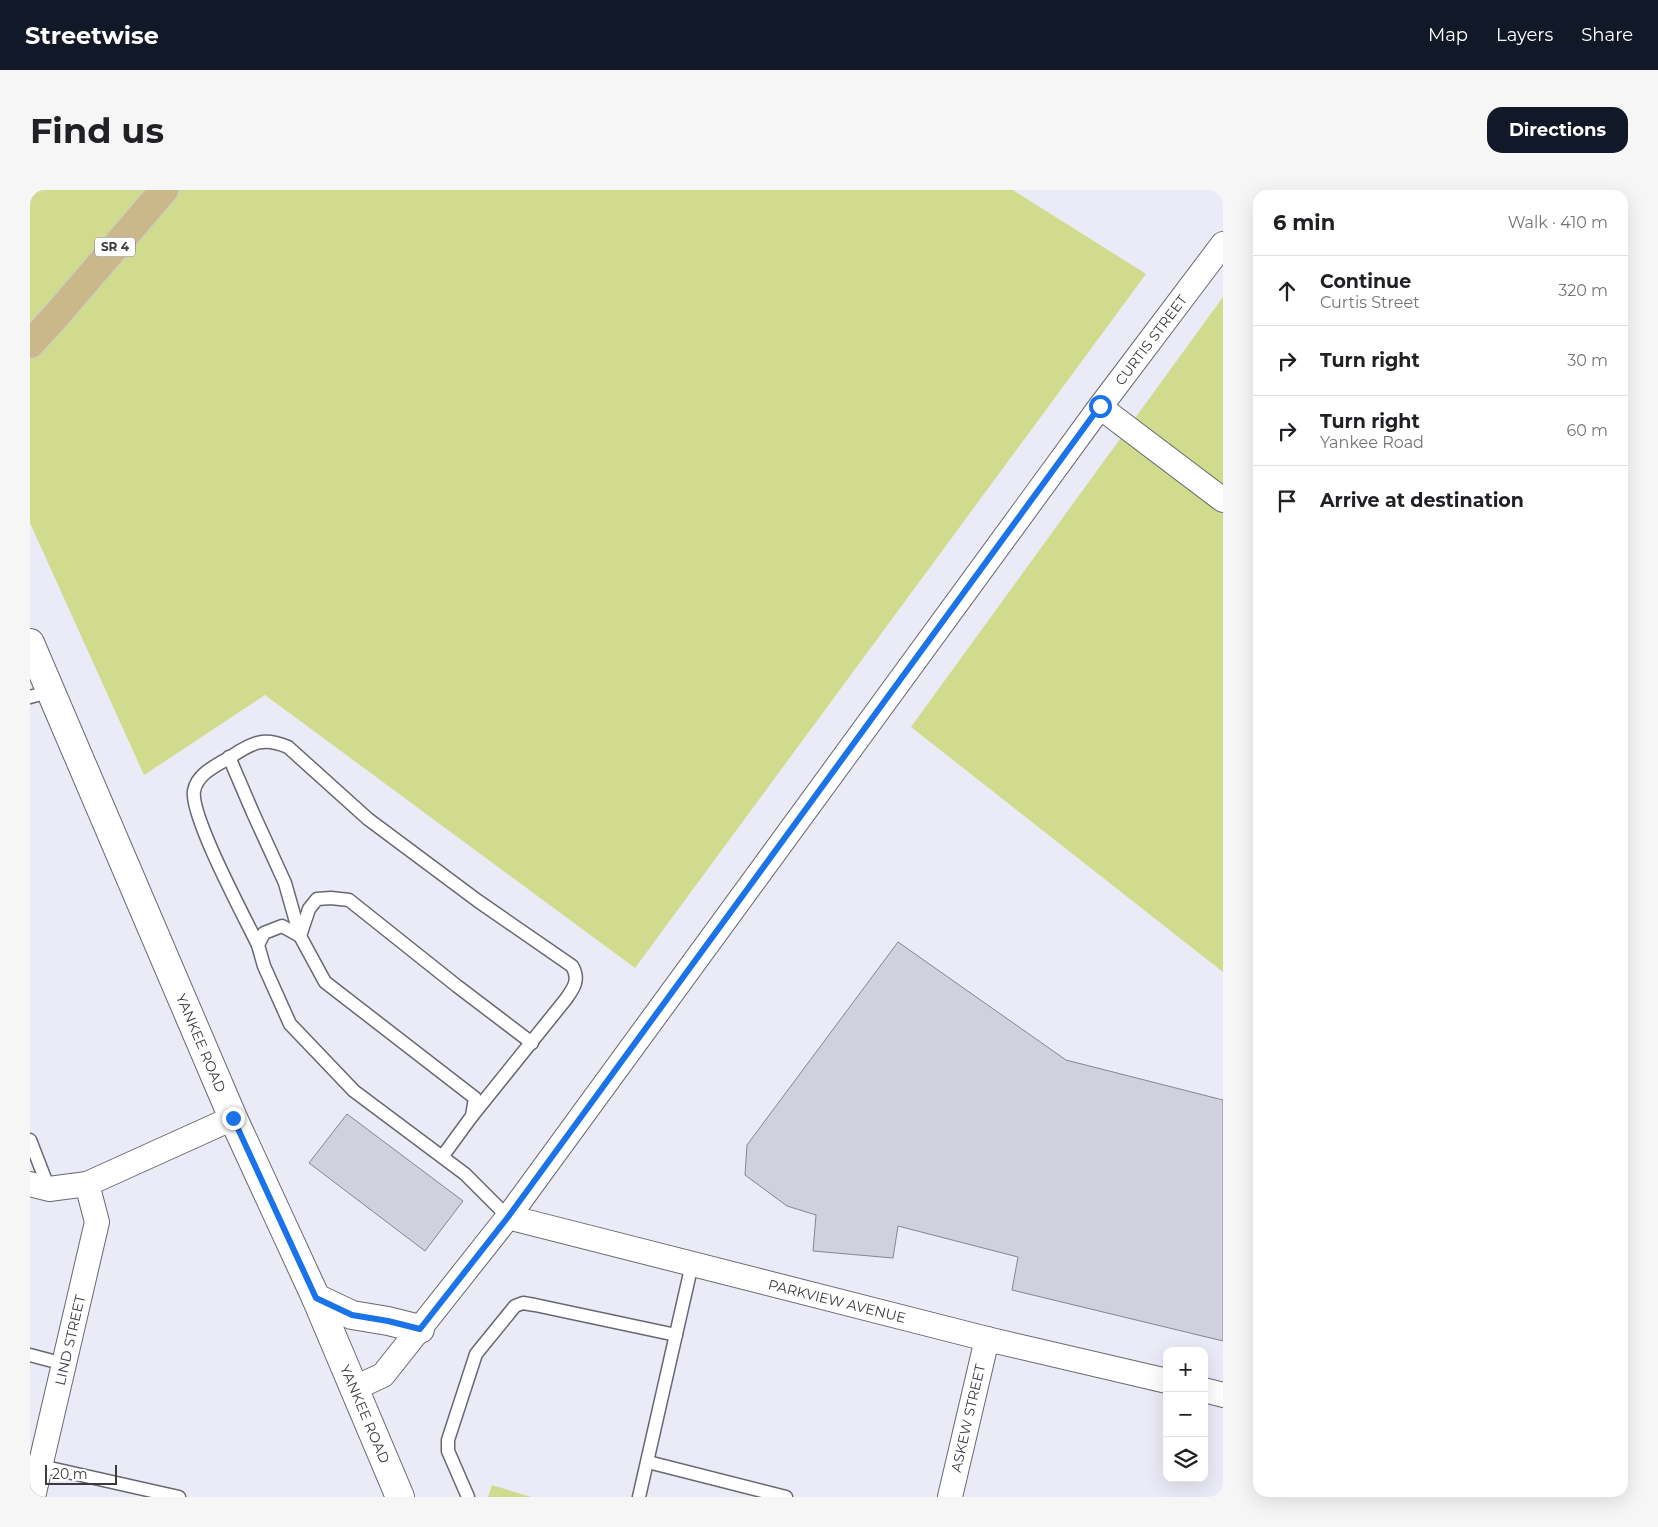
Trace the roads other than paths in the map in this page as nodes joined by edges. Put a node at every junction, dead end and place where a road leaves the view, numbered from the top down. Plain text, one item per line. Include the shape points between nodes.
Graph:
1 (164, 190) edge
2 (1223, 244) edge
3 (30, 344) edge
4 (1100, 406) junction
5 (1223, 500) edge
6 (30, 643) edge
7 (40, 694) edge
8 (229, 757) junction
9 (300, 936) junction
10 (258, 945) junction
11 (532, 1042) junction
12 (472, 1116) junction
13 (233, 1118) junction
14 (30, 1140) edge
15 (442, 1157) junction
16 (87, 1184) junction
17 (40, 1187) edge
18 (508, 1217) junction
19 (692, 1264) junction
20 (316, 1298) junction
21 (420, 1329) junction
22 (676, 1335) junction
23 (986, 1339) junction
24 (30, 1355) edge
25 (64, 1364) junction
26 (1163, 1381) edge
27 (355, 1388) junction
28 (1208, 1391) edge
29 (1223, 1395) edge
30 (648, 1462) junction
31 (41, 1466) junction
32 (34, 1497) edge
33 (179, 1497) edge
34 (400, 1497) edge
35 (468, 1497) edge
36 (639, 1497) edge
37 (786, 1497) edge
38 (950, 1497) edge

1 - 3 main road, SR 4
2 - 4 street, CURTIS STREET
4 - 5 street
4 - 18 street, CURTIS STREET
6 - 7 street, YANKEE ROAD
7 - 13 street, YANKEE ROAD
8 - 9 lane via 285,882
8 - 10 lane via 199,781 194,791 195,807
8 - 11 lane via 259,741 288,747 368,819 572,966 576,982
9 - 10 lane via 282,926 264,933
9 - 11 lane via 308,910 317,899 349,900
9 - 12 lane via 325,982 475,1098
10 - 15 lane via 290,1024 354,1091
11 - 12 lane
12 - 15 lane
13 - 16 street
13 - 20 street, YANKEE ROAD
14 - 17 lane
15 - 18 lane via 465,1174
16 - 17 street
16 - 25 street, LIND STREET via 97,1222
18 - 19 street, PARKVIEW AVENUE
18 - 21 street, CURTIS STREET
19 - 22 lane
19 - 23 street, PARKVIEW AVENUE
20 - 21 street via 352,1315
20 - 27 street, YANKEE ROAD
21 - 27 street, CURTIS STREET via 383,1375
22 - 30 lane
22 - 35 lane via 535,1305 523,1303 516,1306 476,1354 448,1440 448,1451
23 - 26 street, PARKVIEW AVENUE
23 - 38 street, ASKEW STREET
24 - 25 lane
25 - 31 street, LIND STREET
27 - 34 street, YANKEE ROAD
28 - 29 street
30 - 36 lane
30 - 37 lane
31 - 32 street, LIND STREET
31 - 33 lane

